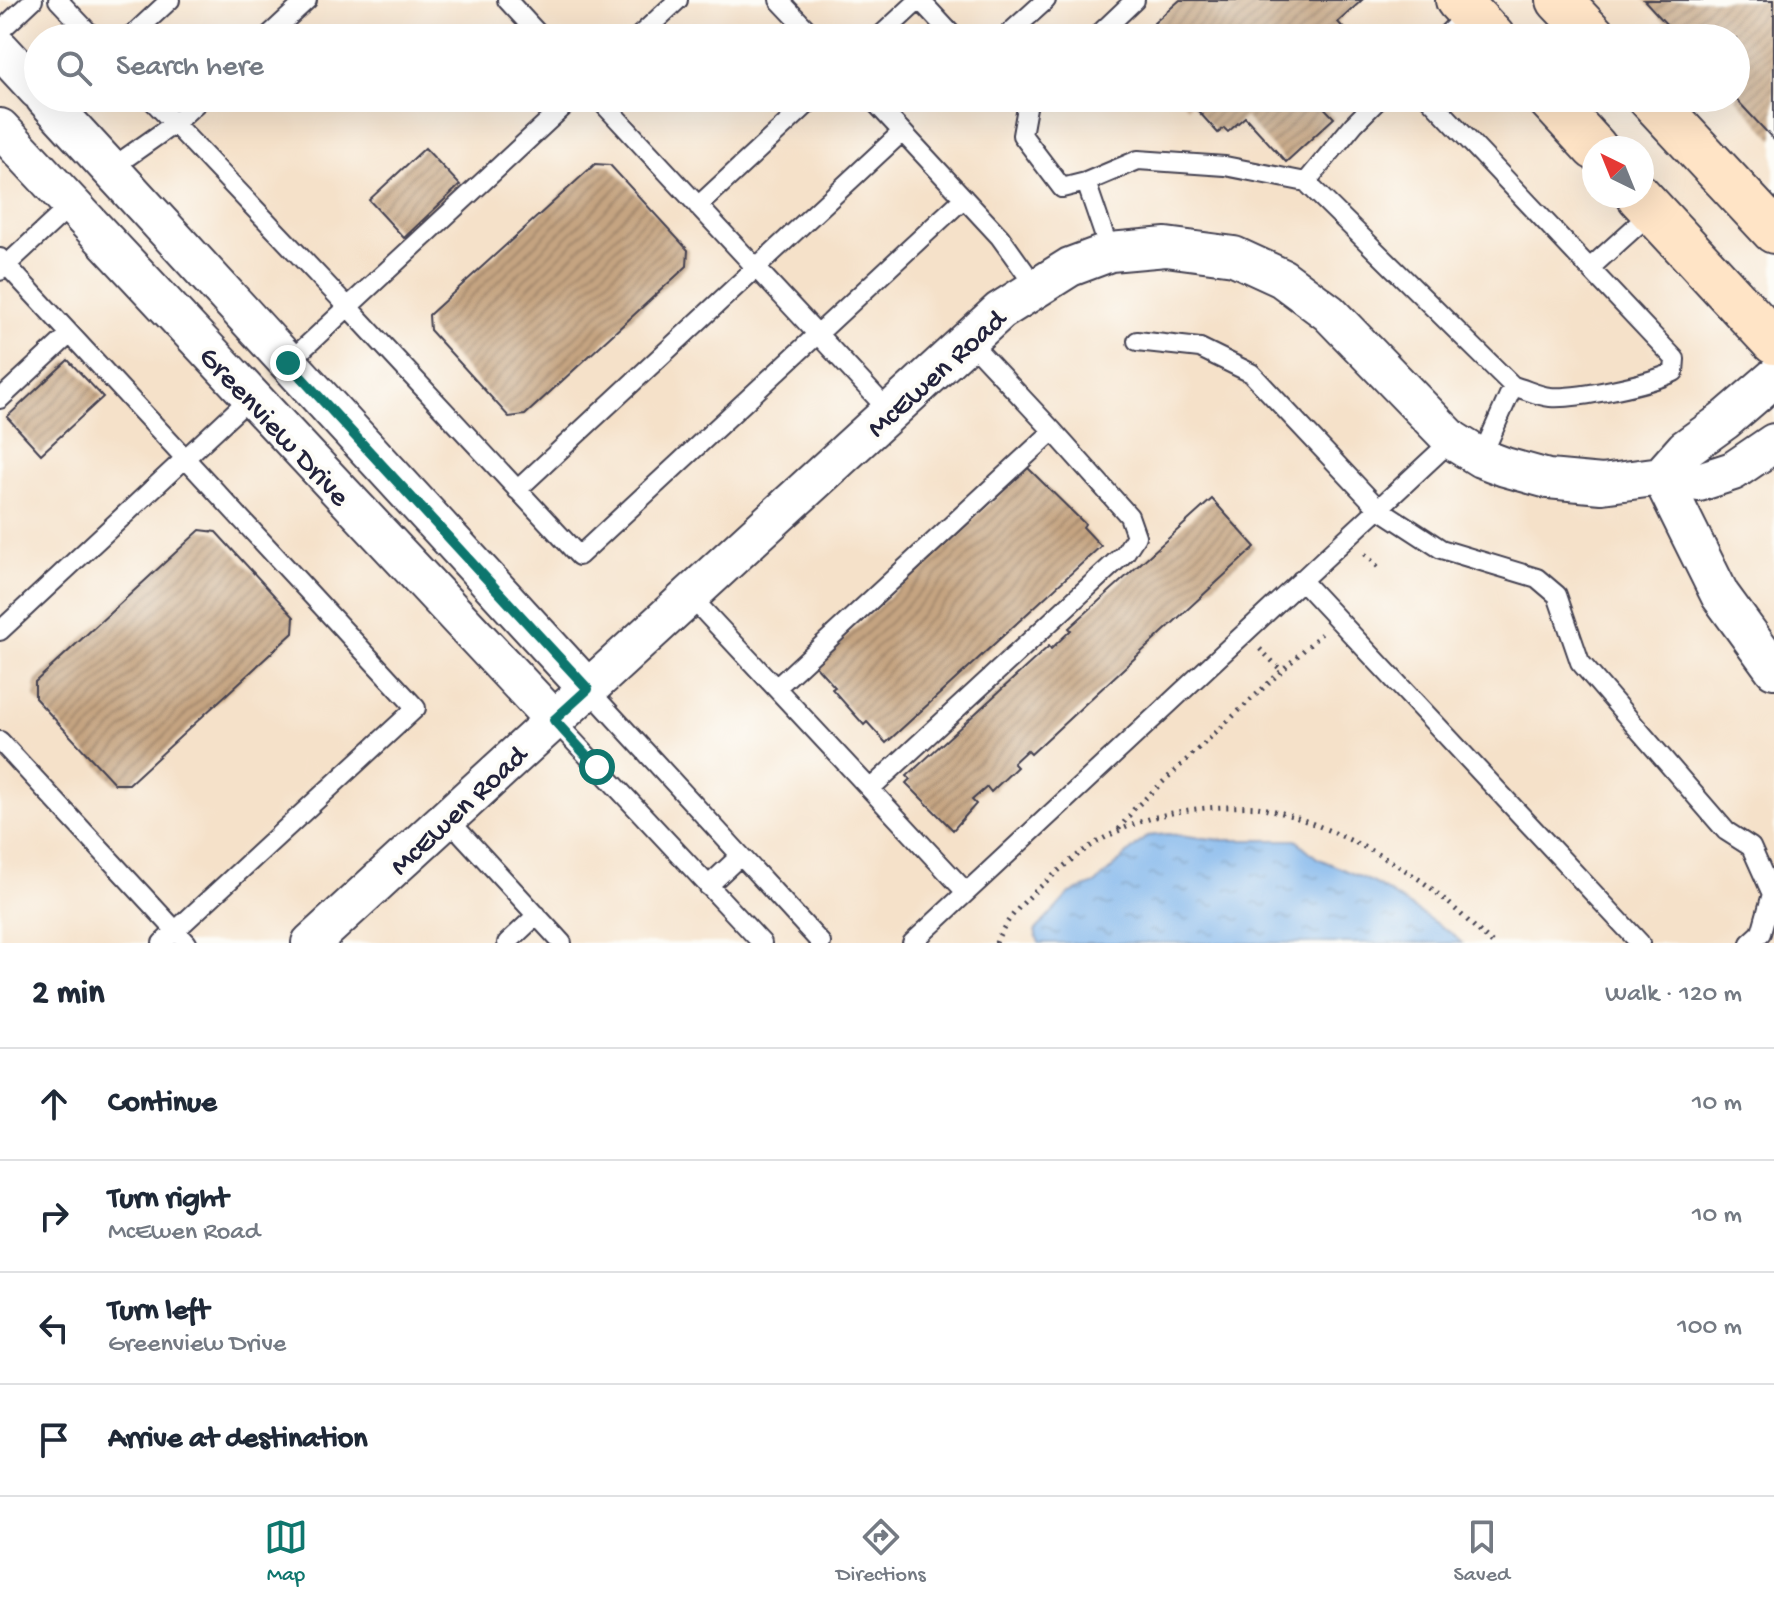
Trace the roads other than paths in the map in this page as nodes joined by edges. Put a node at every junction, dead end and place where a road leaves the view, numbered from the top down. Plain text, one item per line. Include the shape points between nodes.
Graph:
1 (33, 0) edge
2 (58, 0) edge
3 (170, 0) edge
4 (307, 0) edge
5 (507, 0) edge
6 (678, 0) edge
7 (779, 0) edge
8 (919, 0) edge
9 (1046, 0) edge
10 (1135, 0) edge
11 (1559, 0) edge
12 (81, 24) edge
13 (144, 24) edge
14 (281, 24) edge
15 (529, 24) edge
16 (652, 24) edge
17 (802, 24) edge
18 (893, 24) edge
19 (942, 24) edge
20 (1019, 24) edge
21 (1110, 24) edge
22 (1582, 24) edge
23 (0, 31) edge
24 (0, 49) edge
25 (24, 75) edge
26 (58, 112) edge
27 (163, 112) edge
28 (187, 112) edge
29 (558, 112) edge
30 (611, 112) edge
31 (799, 112) edge
32 (884, 112) edge
33 (1026, 112) edge
34 (1366, 112) edge
35 (1442, 112) edge
36 (1562, 112) edge
37 (1663, 112) edge
38 (174, 124) junction
39 (0, 128) edge
40 (902, 132) junction
41 (1584, 136) edge
42 (110, 169) junction
43 (1086, 182) junction
44 (1306, 182) junction
45 (964, 198) junction
46 (71, 205) junction
47 (698, 206) junction
48 (1642, 208) edge
49 (1651, 208) edge
50 (1774, 231) edge
51 (1110, 252) junction
52 (2, 265) edge
53 (756, 268) junction
54 (1590, 268) junction
55 (1035, 286) junction
56 (348, 307) junction
57 (70, 334) junction
58 (817, 334) junction
59 (968, 340) junction
60 (1137, 341) dead end
61 (1774, 342) edge
62 (288, 363) junction
63 (1774, 378) edge
64 (1513, 386) junction
65 (251, 397) junction
66 (0, 399) edge
67 (890, 412) junction
68 (1053, 431) junction
69 (1774, 443) edge
70 (1466, 449) junction
71 (185, 458) junction
72 (1661, 476) junction
73 (517, 490) junction
74 (1378, 508) junction
75 (1301, 580) junction
76 (690, 596) junction
77 (0, 631) edge
78 (1774, 669) edge
79 (776, 688) junction
80 (588, 689) junction
81 (554, 720) junction
82 (0, 741) edge
83 (870, 789) junction
84 (447, 818) junction
85 (740, 856) junction
86 (708, 886) junction
87 (966, 892) junction
88 (537, 915) junction
89 (175, 939) edge
90 (311, 943) edge
91 (507, 943) edge
92 (562, 943) edge
93 (762, 943) edge
94 (821, 943) edge
95 (912, 943) edge
96 (1640, 943) edge
97 (1750, 943) edge

1 - 23 lane
2 - 12 lane
3 - 13 lane
4 - 14 lane
5 - 15 lane
6 - 16 lane
7 - 17 lane
8 - 18 lane
8 - 19 lane
9 - 20 lane
10 - 21 lane
11 - 22 main road
24 - 25 street
26 - 42 street, Greenview Drive
27 - 38 lane
28 - 38 lane
29 - 56 lane
30 - 47 lane
31 - 47 lane
32 - 40 lane
33 - 43 lane via 1022,135 1062,188
34 - 44 lane
35 - 54 lane
36 - 41 main road
37 - 50 main road
38 - 42 lane
38 - 56 lane
39 - 46 street, Greenview Drive
40 - 45 lane
40 - 53 lane
42 - 46 street
42 - 62 street, Greenview Drive
43 - 44 lane via 1138,160 1225,166
43 - 51 lane
44 - 64 lane
45 - 55 lane
45 - 58 lane
46 - 52 lane
46 - 65 street, Greenview Drive
47 - 53 lane
48 - 54 lane
49 - 61 main road
51 - 55 street, McEwen Road
51 - 70 street, McEwen Road via 1166,247 1234,256 1282,278 1329,313
52 - 57 lane
53 - 58 lane
53 - 73 lane
54 - 64 lane via 1675,359 1674,372 1591,393 1550,397
55 - 59 street, McEwen Road
56 - 62 lane
56 - 73 lane
57 - 66 lane
57 - 71 lane
58 - 67 lane
58 - 73 lane via 579,556
59 - 67 street, McEwen Road
59 - 68 lane
60 - 74 lane via 1200,348 1251,373
62 - 65 street
62 - 80 street, Greenview Drive
63 - 72 street via 1685,449
64 - 70 lane
65 - 71 lane
65 - 81 street, Greenview Drive
67 - 76 street, McEwen Road
68 - 79 lane
68 - 83 lane via 1129,516 1136,536 1125,553
69 - 72 street, McEwen Road via 1733,471 1699,482
70 - 72 street, McEwen Road via 1548,479 1602,484
70 - 74 lane
71 - 77 lane
71 - 89 lane via 416,708
72 - 78 street via 1720,595
74 - 75 lane
74 - 97 lane via 1441,549 1537,578 1557,595 1580,662 1726,831 1751,847 1772,894 1761,933
75 - 87 lane
75 - 96 lane
76 - 79 lane
76 - 80 street, McEwen Road
79 - 83 lane
80 - 81 street, McEwen Road
80 - 85 lane
81 - 84 street, McEwen Road
81 - 86 lane
82 - 89 lane
83 - 87 lane
84 - 88 lane
84 - 90 street, McEwen Road
85 - 86 lane
85 - 94 lane
86 - 93 lane
87 - 95 lane
88 - 91 lane
88 - 92 lane

